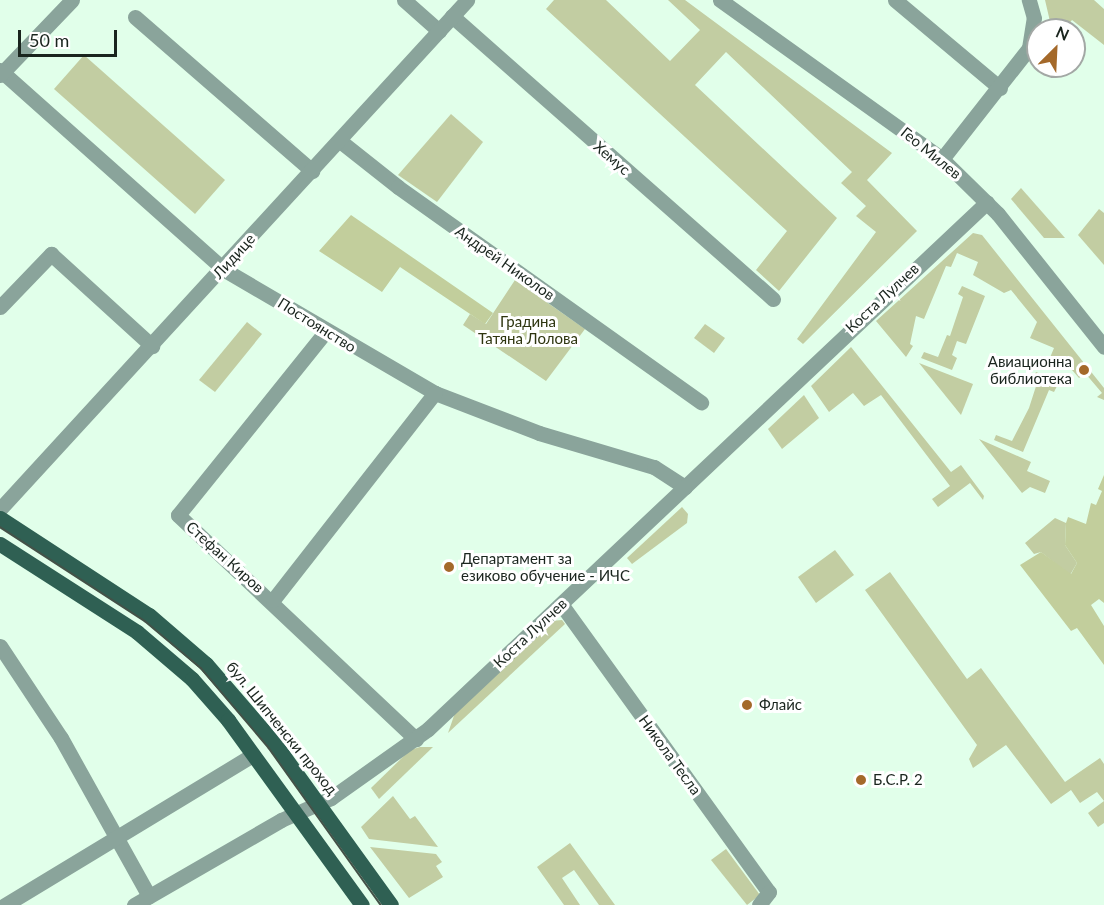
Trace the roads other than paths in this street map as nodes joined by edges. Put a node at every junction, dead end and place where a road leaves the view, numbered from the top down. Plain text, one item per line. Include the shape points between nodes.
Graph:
1 (72, 0) edge
2 (404, 0) edge
3 (467, 0) edge
4 (720, 0) edge
5 (894, 0) edge
6 (1029, 0) edge
7 (452, 16) junction
8 (135, 17) dead end
9 (439, 31) junction
10 (1, 72) edge
11 (1000, 88) junction
12 (340, 141) junction
13 (942, 159) junction
14 (312, 171) junction
15 (987, 202) junction
16 (223, 269) junction
17 (773, 299) dead end
18 (0, 307) edge
19 (326, 331) junction
20 (152, 346) junction
21 (1104, 347) edge
22 (435, 393) junction
23 (701, 402) dead end
24 (685, 487) junction
25 (0, 509) edge
26 (0, 518) edge
27 (0, 544) edge
28 (273, 600) junction
29 (561, 604) junction
30 (0, 646) edge
31 (416, 739) junction
32 (253, 754) junction
33 (320, 804) junction
34 (297, 813) junction
35 (119, 839) junction
36 (149, 896) junction
37 (5, 905) edge
38 (134, 905) edge
39 (362, 905) edge
40 (391, 905) edge
41 (759, 905) edge

1 - 10 street
2 - 9 street
3 - 7 street, Лидице
4 - 13 street, Гео Милев
5 - 11 street
6 - 11 street via 1034,36
7 - 9 street, Лидице
7 - 17 street, Хемус
8 - 14 street
9 - 12 street, Лидице
10 - 16 street, Постоянство
11 - 13 street
12 - 14 street, Лидице
12 - 23 street, Андрей Николов via 408,194
13 - 15 street, Гео Милев
14 - 16 street, Лидице
15 - 21 street, Гео Милев
15 - 24 street, Коста Лулчев
16 - 19 street, Постоянство
16 - 20 street, Лидице
18 - 20 street via 51,254
19 - 22 street, Постоянство
19 - 28 street, Стефан Киров via 178,515
20 - 25 street, Лидице
22 - 24 street, Постоянство via 539,434 654,467
22 - 28 street
24 - 29 street, Коста Лулчев
26 - 33 main road, бул. Шипченски проход via 149,615 206,664 243,704
27 - 32 main road via 137,632 192,679
28 - 31 street, Стефан Киров
29 - 31 street, Коста Лулчев
29 - 41 street, Никола Тесла via 769,892
30 - 35 street via 61,738
31 - 33 street, Коста Лулчев
32 - 34 main road
32 - 35 street
33 - 34 street, Коста Лулчев
33 - 40 main road, бул. Шипченски проход
34 - 36 street, Коста Лулчев
34 - 39 main road
35 - 36 street
35 - 37 street
36 - 38 street, Коста Лулчев

